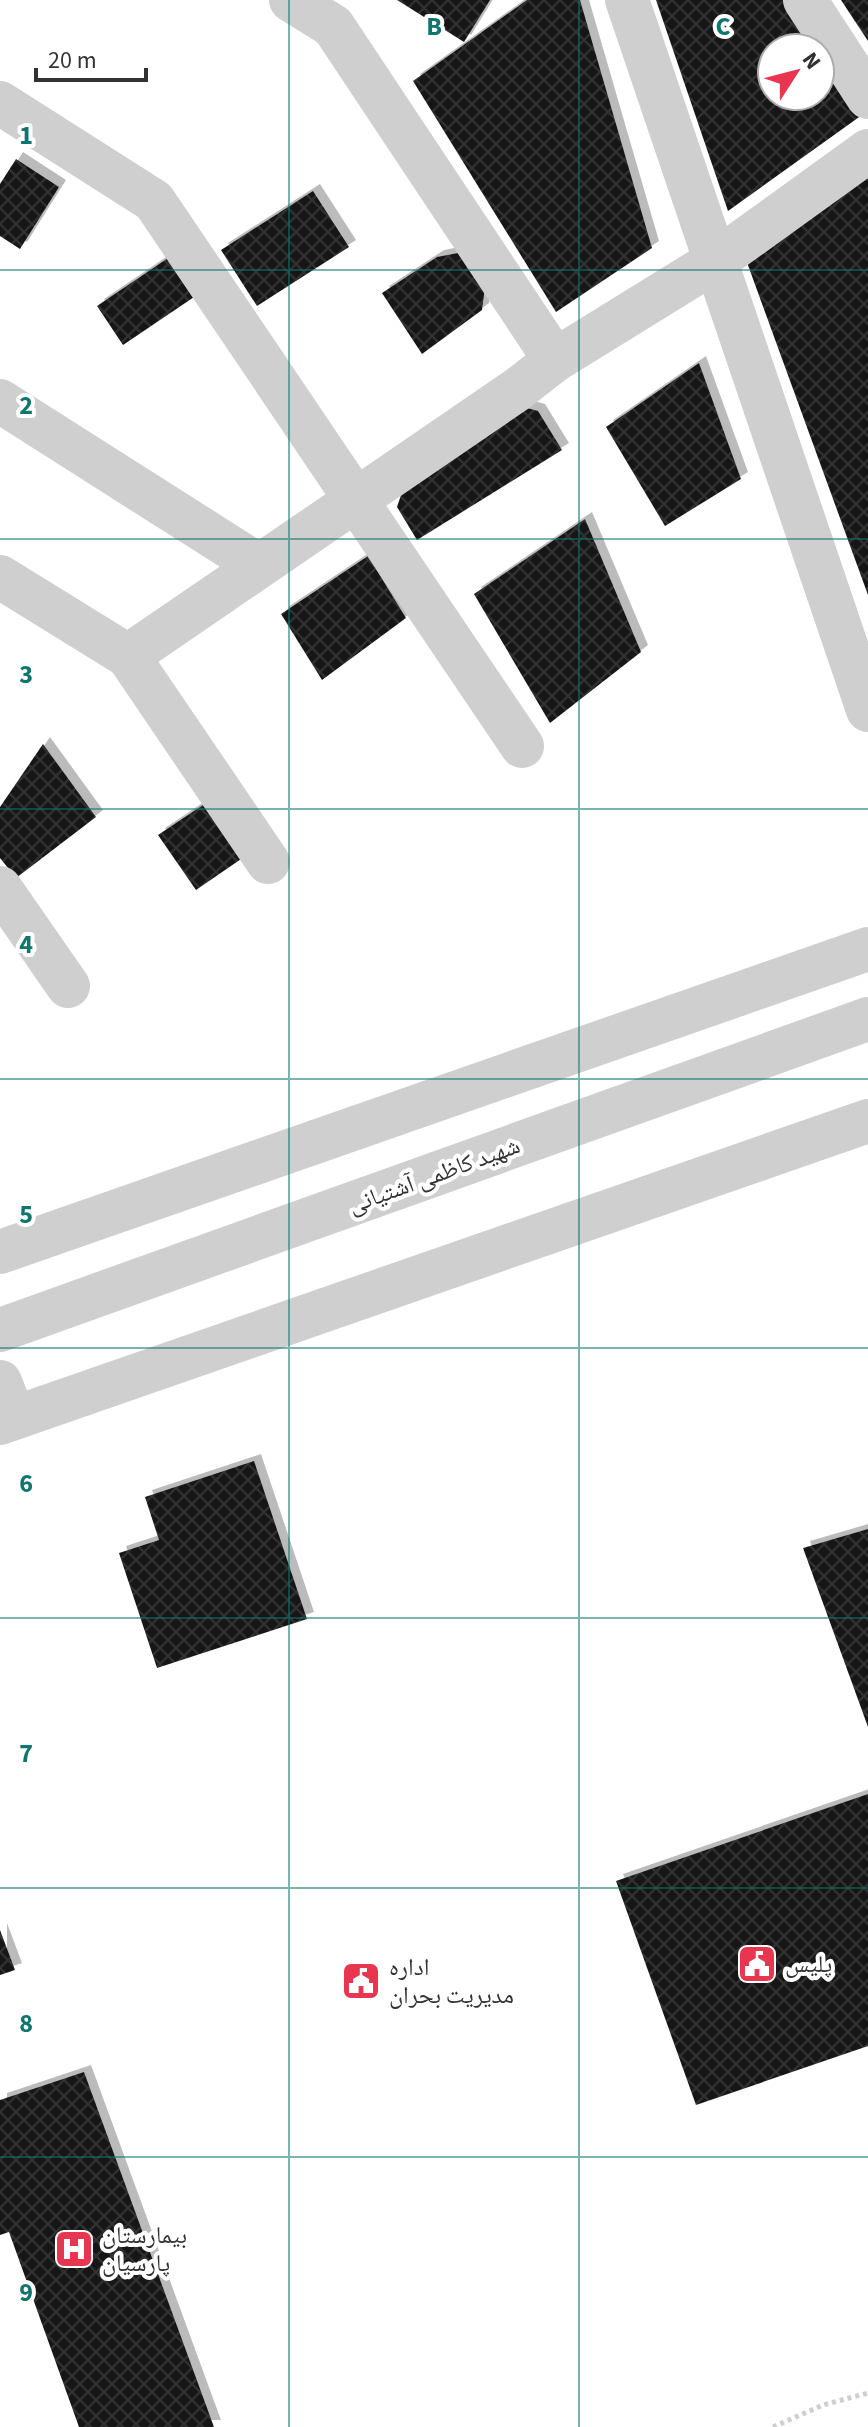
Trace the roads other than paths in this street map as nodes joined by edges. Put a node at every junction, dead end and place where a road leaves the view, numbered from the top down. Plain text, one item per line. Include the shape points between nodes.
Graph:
1 (291, 0) edge
2 (627, 0) edge
3 (805, 0) edge
4 (868, 97) edge
5 (0, 103) edge
6 (868, 151) edge
7 (717, 260) junction
8 (555, 360) junction
9 (0, 401) edge
10 (356, 497) junction
11 (258, 565) junction
12 (0, 577) edge
13 (128, 656) junction
14 (868, 710) edge
15 (522, 746) dead end
16 (268, 862) dead end
17 (0, 888) edge
18 (868, 949) edge
19 (68, 986) dead end
20 (868, 1019) edge
21 (868, 1121) edge
22 (0, 1252) edge
23 (0, 1330) edge
24 (5, 1408) edge

1 - 8 street via 333,26
2 - 7 street
3 - 4 street
5 - 10 street via 154,201
6 - 7 street
7 - 8 street
7 - 14 street
8 - 10 street
9 - 11 street
10 - 11 street
10 - 15 street
11 - 13 street
12 - 13 street
13 - 16 street
17 - 19 street
18 - 22 street
20 - 23 street, شهید کاظمی آشتیانی
21 - 24 street

